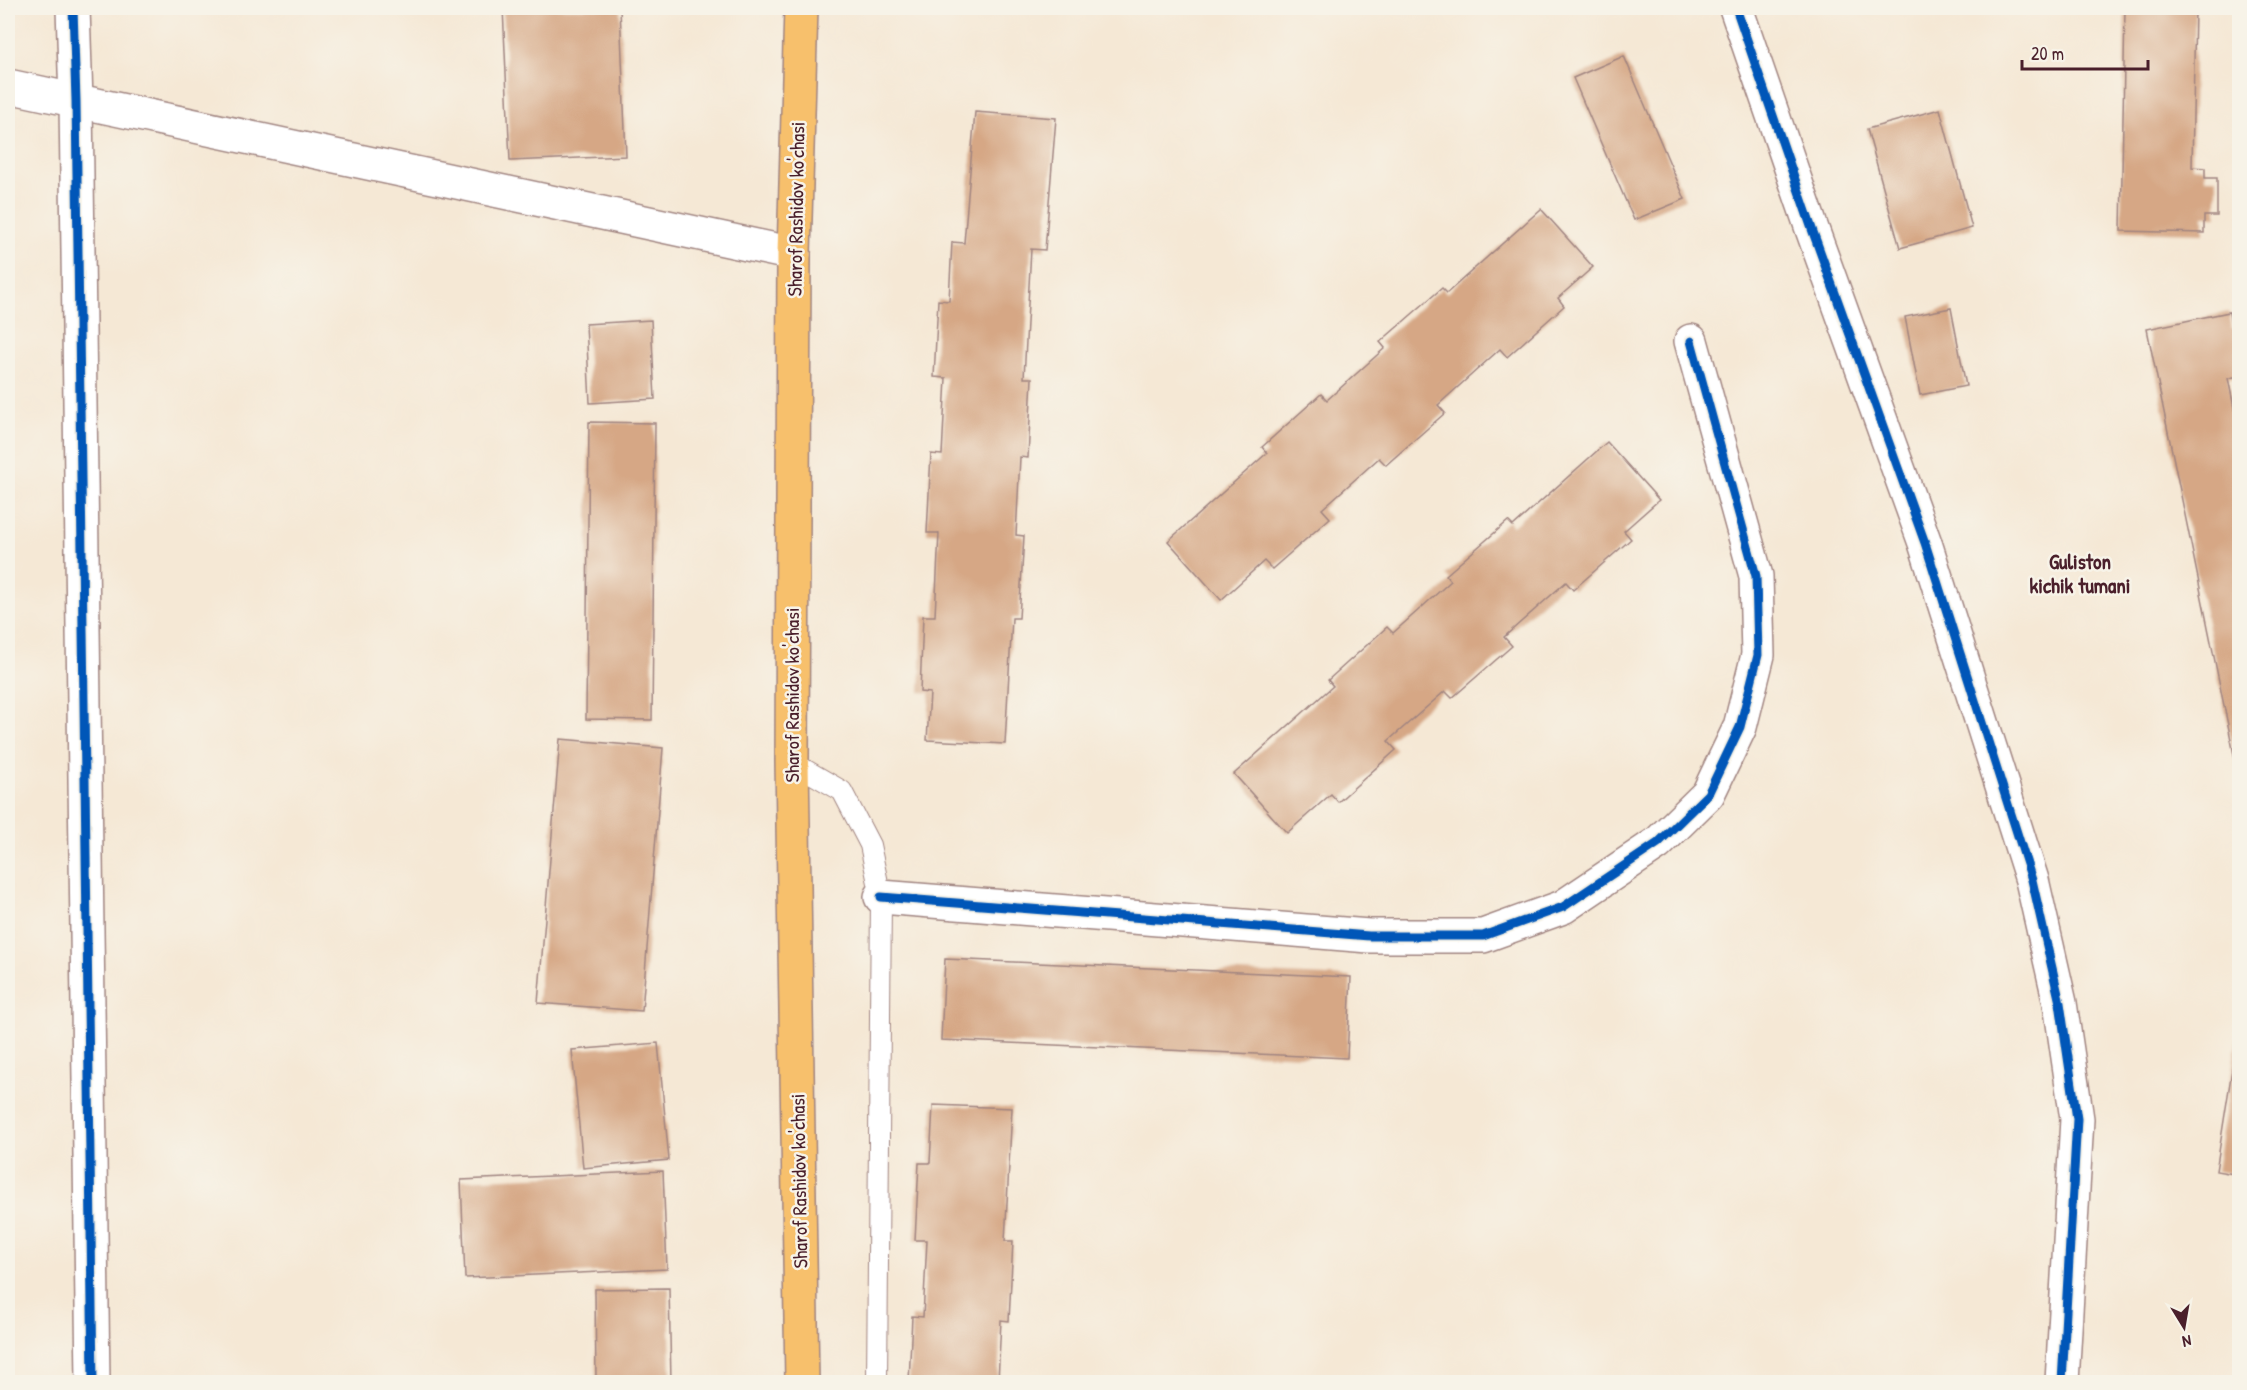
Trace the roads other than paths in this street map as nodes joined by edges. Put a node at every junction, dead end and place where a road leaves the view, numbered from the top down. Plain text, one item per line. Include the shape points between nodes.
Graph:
1 (73, 8) edge
2 (801, 8) edge
3 (1736, 8) edge
4 (8, 86) edge
5 (76, 101) junction
6 (794, 254) junction
7 (1690, 341) dead end
8 (792, 762) junction
9 (881, 897) junction
10 (93, 1383) edge
11 (802, 1383) edge
12 (877, 1383) edge
13 (2062, 1383) edge

1 - 5 street
2 - 6 main road, Sharof Rashidov ko'chasi
3 - 13 street via 1924,543 2032,880 2060,1003 2077,1119
4 - 5 street
5 - 6 street
5 - 10 street
6 - 8 main road, Sharof Rashidov ko'chasi
7 - 9 street via 1756,576 1758,655 1740,727 1708,794 1658,843 1563,907 1483,936 1369,936
8 - 9 lane via 842,791 870,845
8 - 11 main road, Sharof Rashidov ko'chasi
9 - 12 lane

